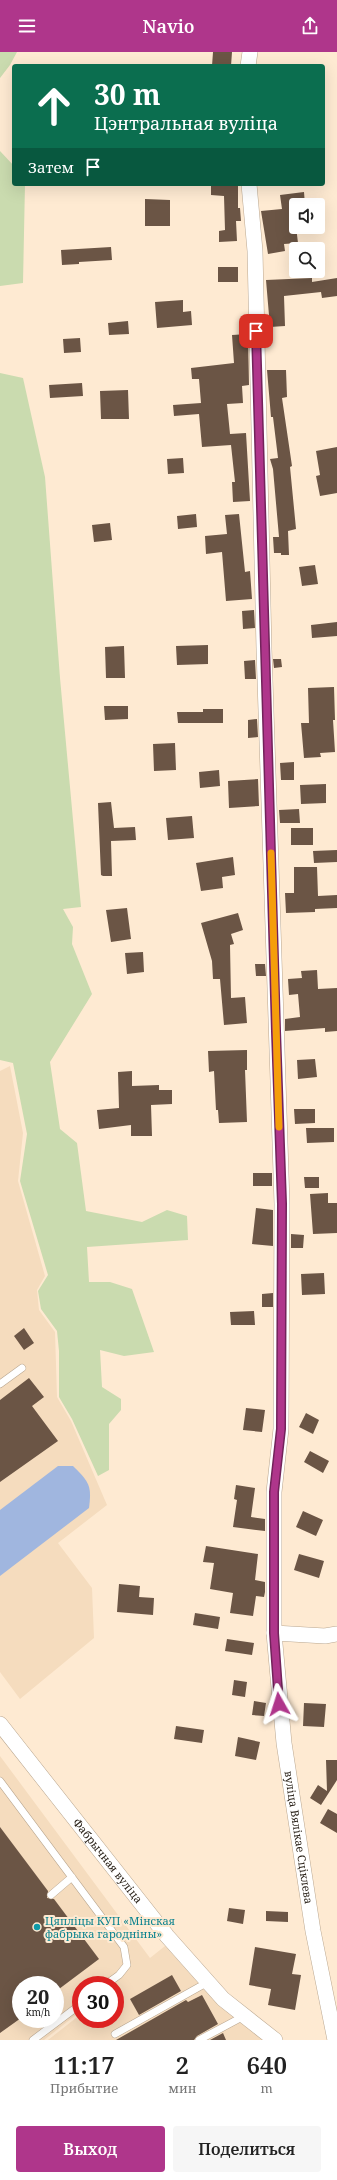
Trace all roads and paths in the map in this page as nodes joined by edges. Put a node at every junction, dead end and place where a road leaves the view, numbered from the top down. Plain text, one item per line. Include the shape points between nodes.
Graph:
1 (250, 52) edge
2 (248, 64) edge
3 (249, 186) edge
4 (22, 1368) dead end
5 (0, 1384) edge
6 (274, 1633) junction
7 (337, 1634) edge
8 (0, 1724) edge
9 (0, 1781) edge
10 (72, 1878) junction
11 (51, 1895) dead end
12 (118, 1976) edge
13 (208, 1982) junction
14 (72, 2011) edge
15 (244, 2016) junction
16 (114, 2034) dead end
17 (33, 2040) edge
18 (199, 2040) edge
19 (275, 2040) edge
20 (335, 2040) edge

1 - 2 street
3 - 6 street, вуліца Вялікае Сціклева via 255,252 264,648 282,1204 281,1429 274,1492
4 - 5 lane
6 - 7 street via 325,1636
6 - 20 street, вуліца Вялікае Сціклева via 284,1743 313,1931
8 - 13 street, Фабрычная вуліца via 162,1931
9 - 10 lane
10 - 11 lane
10 - 12 lane via 124,1947 127,1964
13 - 15 street, Фабрычная вуліца via 223,1999
13 - 16 lane
14 - 17 lane
15 - 18 lane
15 - 19 street, Фабрычная вуліца

